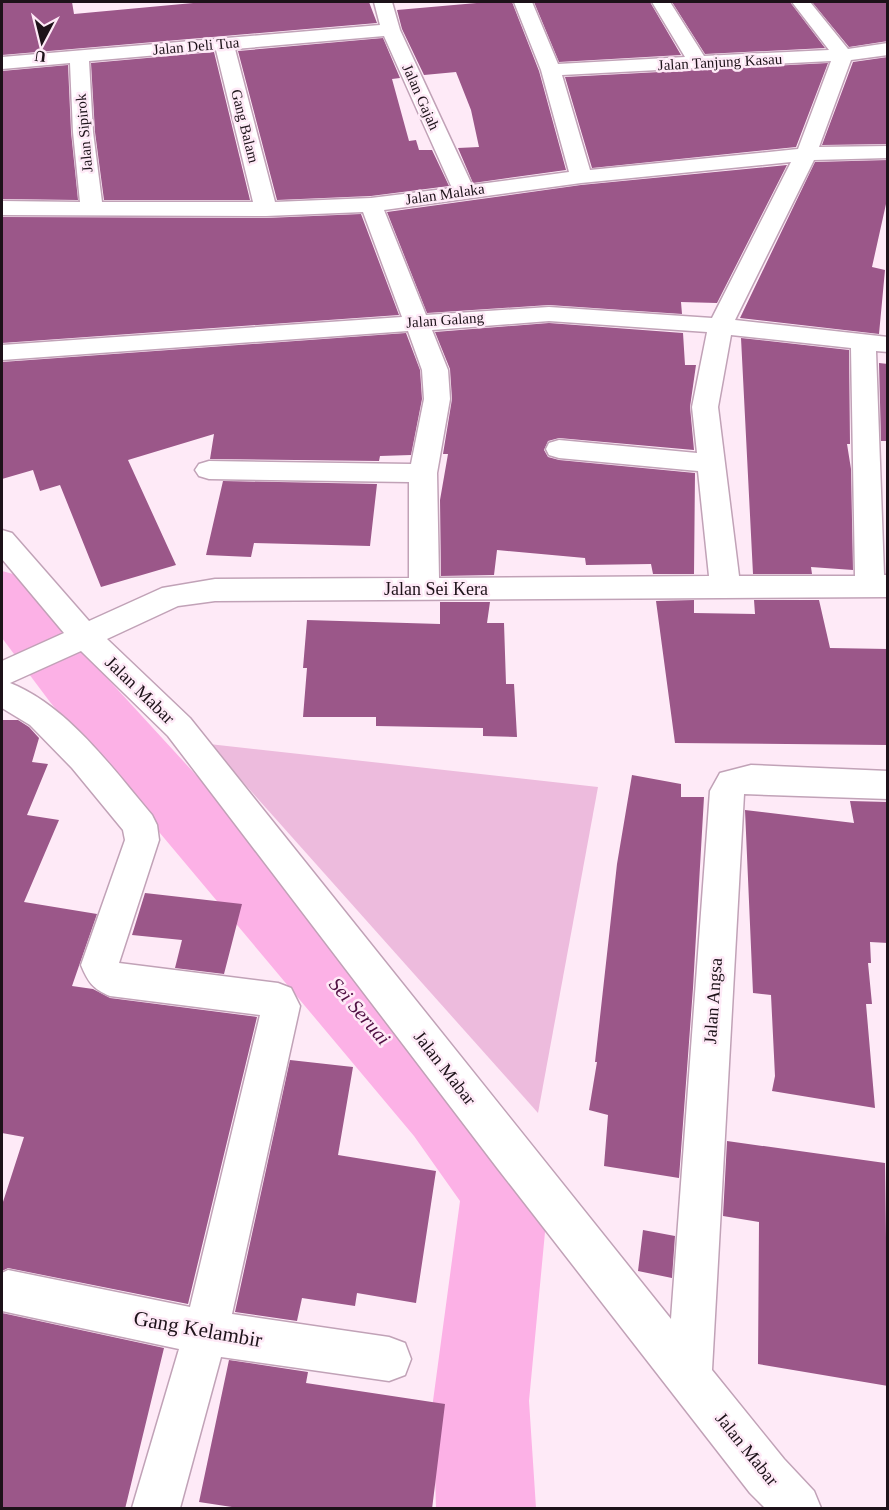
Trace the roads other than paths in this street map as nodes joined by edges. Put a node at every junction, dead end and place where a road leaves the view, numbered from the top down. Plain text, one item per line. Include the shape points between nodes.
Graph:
1 (387, 2) edge
2 (523, 2) edge
3 (661, 2) edge
4 (801, 2) edge
5 (391, 30) junction
6 (224, 43) junction
7 (888, 49) edge
8 (843, 55) junction
9 (79, 57) junction
10 (2, 63) edge
11 (698, 63) junction
12 (551, 70) junction
13 (888, 152) edge
14 (806, 154) junction
15 (581, 177) junction
16 (464, 191) junction
17 (371, 205) junction
18 (2, 208) edge
19 (92, 208) junction
20 (266, 209) junction
21 (418, 322) junction
22 (720, 326) junction
23 (875, 344) edge
24 (2, 354) edge
25 (559, 449) dead end
26 (711, 463) junction
27 (209, 470) dead end
28 (423, 473) junction
29 (2, 540) edge
30 (879, 586) edge
31 (725, 587) junction
32 (424, 589) junction
33 (78, 638) junction
34 (2, 674) edge
35 (2, 693) edge
36 (888, 785) edge
37 (8, 1292) dead end
38 (206, 1332) junction
39 (388, 1359) dead end
40 (689, 1376) junction
41 (156, 1509) edge
42 (797, 1509) edge

1 - 5 street, Jalan Gajah
2 - 12 street
3 - 11 street
4 - 8 street
5 - 6 street, Jalan Deli Tua
5 - 16 street, Jalan Gajah
6 - 9 street, Jalan Deli Tua
6 - 20 street, Gang Balam
7 - 8 street, Jalan Tanjung Kasau
8 - 11 street, Jalan Tanjung Kasau
8 - 14 street
9 - 10 street, Jalan Deli Tua
9 - 19 street, Jalan Sipirok
11 - 12 street, Jalan Tanjung Kasau
12 - 15 street
13 - 14 street, Jalan Malaka
14 - 15 street, Jalan Malaka
14 - 22 street
15 - 16 street, Jalan Malaka
16 - 17 street, Jalan Malaka
17 - 20 street, Jalan Malaka
17 - 21 street
18 - 19 street, Jalan Malaka
19 - 20 street, Jalan Malaka
21 - 22 street, Jalan Galang via 549,314
21 - 24 street, Jalan Galang
21 - 28 street via 435,370 437,399
22 - 23 street, Jalan Galang
22 - 26 street via 705,406
23 - 30 street
25 - 26 street
26 - 31 street
27 - 28 street
28 - 32 street
29 - 33 street, Jalan Mabar
30 - 31 street, Jalan Sei Kera
31 - 32 street, Jalan Sei Kera
32 - 33 street, Jalan Sei Kera via 215,590 173,596
33 - 34 street, Jalan Sei Kera
33 - 40 street, Jalan Mabar via 179,727
35 - 38 street via 41,716 140,825 142,840 105,947 100,965 103,973 110,979 281,1002
36 - 40 street, Jalan Angsa via 751,779 732,783 727,791
37 - 38 street, Gang Kelambir
38 - 39 street, Gang Kelambir
38 - 41 street
40 - 42 street, Jalan Mabar

